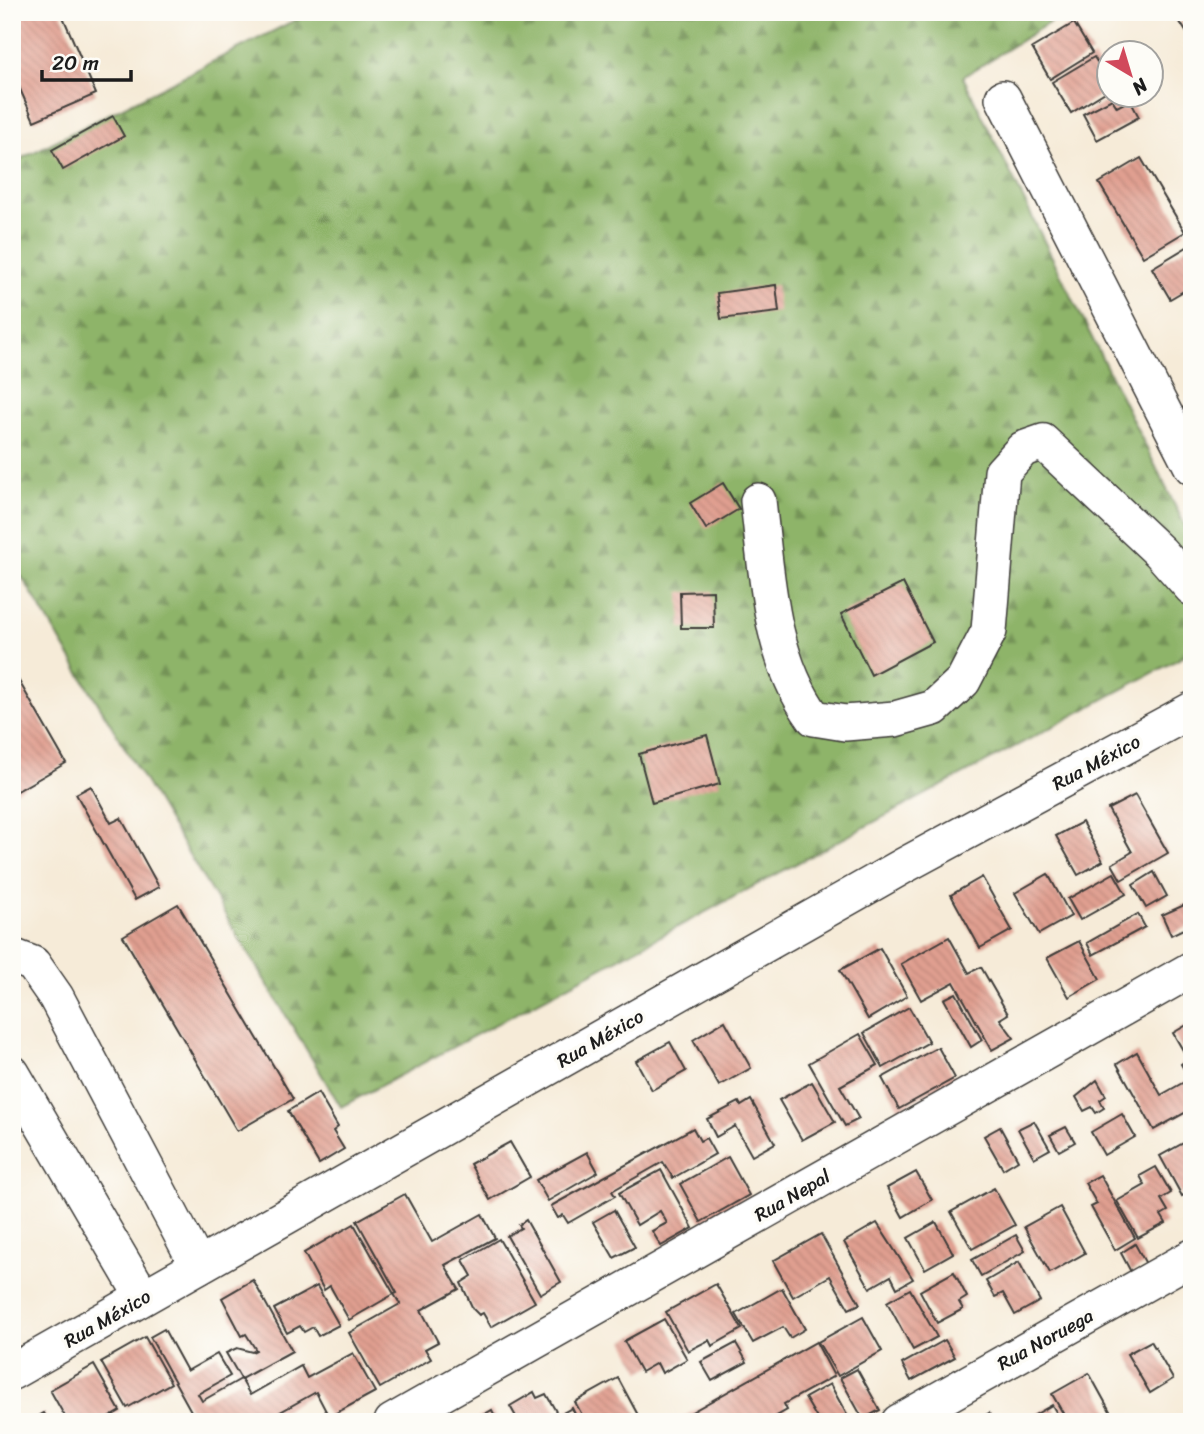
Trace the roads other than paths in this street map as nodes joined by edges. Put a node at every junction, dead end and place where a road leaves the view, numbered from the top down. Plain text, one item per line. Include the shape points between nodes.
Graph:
1 (1003, 98) dead end
2 (1192, 467) edge
3 (758, 501) dead end
4 (1192, 588) edge
5 (1192, 710) edge
6 (12, 956) edge
7 (1192, 969) edge
8 (12, 1073) edge
9 (1192, 1257) edge
10 (198, 1266) junction
11 (143, 1297) junction
12 (12, 1372) edge
13 (391, 1422) edge
14 (899, 1422) edge

1 - 2 street
3 - 4 street via 782,652 796,694 814,718 845,723 895,719 934,708 963,681 989,631 1002,472 1023,449 1043,442
5 - 10 street, Rua México via 892,872
6 - 10 street via 33,964 56,997
7 - 13 street, Rua Nepal
8 - 11 street
9 - 14 street, Rua Noruega
10 - 11 street, Rua México
11 - 12 street, Rua México

